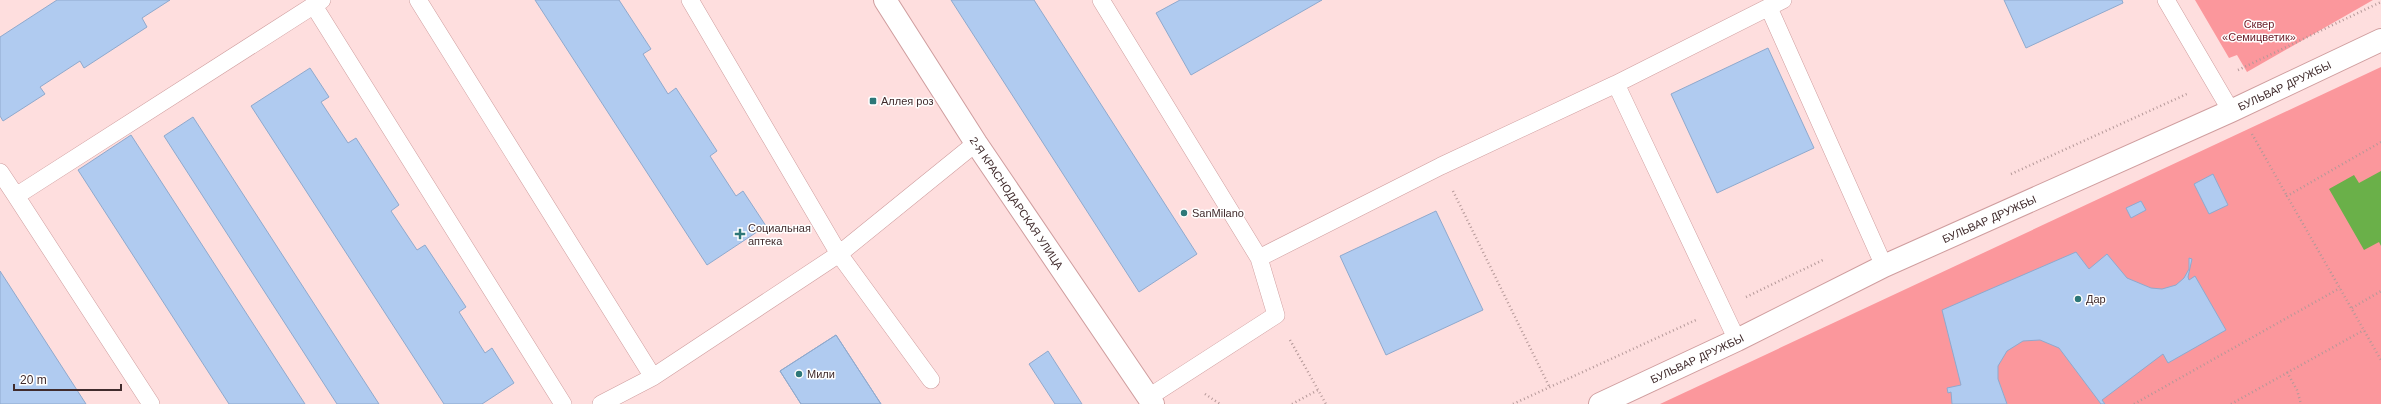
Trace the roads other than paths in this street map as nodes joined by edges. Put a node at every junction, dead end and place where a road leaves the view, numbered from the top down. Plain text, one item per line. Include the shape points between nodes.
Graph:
1 (418, 0) edge
2 (690, 0) edge
3 (885, 0) edge
4 (1101, 0) edge
5 (2166, 0) edge
6 (1779, 2) edge
7 (318, 3) edge
8 (2381, 40) edge
9 (1616, 84) junction
10 (2234, 110) junction
11 (976, 143) junction
12 (0, 172) edge
13 (16, 196) junction
14 (839, 254) junction
15 (1259, 258) junction
16 (1884, 266) junction
17 (1737, 340) junction
18 (653, 377) junction
19 (931, 380) dead end
20 (1151, 401) edge
21 (151, 404) edge
22 (563, 404) edge
23 (601, 404) edge
24 (1600, 404) edge

1 - 18 lane
2 - 14 lane
3 - 11 street, 2-Я КРАСНОДАРСКАЯ УЛИЦА
4 - 15 lane
5 - 10 lane
6 - 9 lane
6 - 16 lane
7 - 13 lane
7 - 22 lane
8 - 10 street, БУЛЬВАР ДРУЖБЫ
9 - 15 lane via 1441,166
9 - 17 lane
10 - 16 street, БУЛЬВАР ДРУЖБЫ
11 - 14 lane
11 - 20 street, 2-Я КРАСНОДАРСКАЯ УЛИЦА
12 - 13 lane
13 - 21 lane
14 - 18 lane
14 - 19 lane
15 - 20 lane via 1276,315
16 - 17 street, БУЛЬВАР ДРУЖБЫ
17 - 24 street, БУЛЬВАР ДРУЖБЫ
18 - 23 lane

